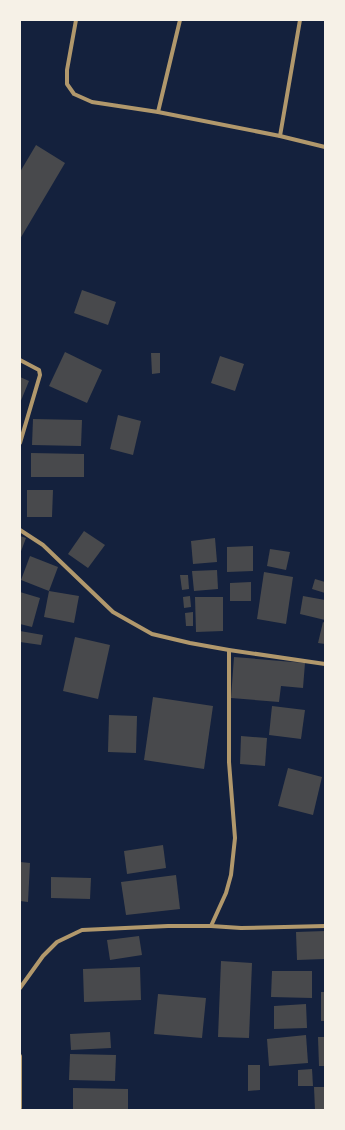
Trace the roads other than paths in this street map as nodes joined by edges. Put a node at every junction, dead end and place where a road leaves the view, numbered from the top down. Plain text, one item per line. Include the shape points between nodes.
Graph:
1 (76, 20) edge
2 (180, 20) edge
3 (300, 20) edge
4 (158, 112) junction
5 (280, 136) junction
6 (325, 146) edge
7 (20, 360) edge
8 (20, 443) edge
9 (20, 530) edge
10 (229, 650) junction
11 (325, 664) edge
12 (211, 926) junction
13 (325, 926) edge
14 (20, 988) edge
15 (20, 1056) edge
16 (20, 1108) edge

1 - 4 street via 67,70 67,84 74,94 92,102
2 - 4 street
3 - 5 street
4 - 5 street
5 - 6 street
7 - 8 street via 38,370 40,376
9 - 10 street via 43,545 113,612 152,634
10 - 11 street
10 - 12 street via 229,762 235,838 231,875
12 - 13 street
12 - 14 street via 82,930 57,942 43,956
15 - 16 street

